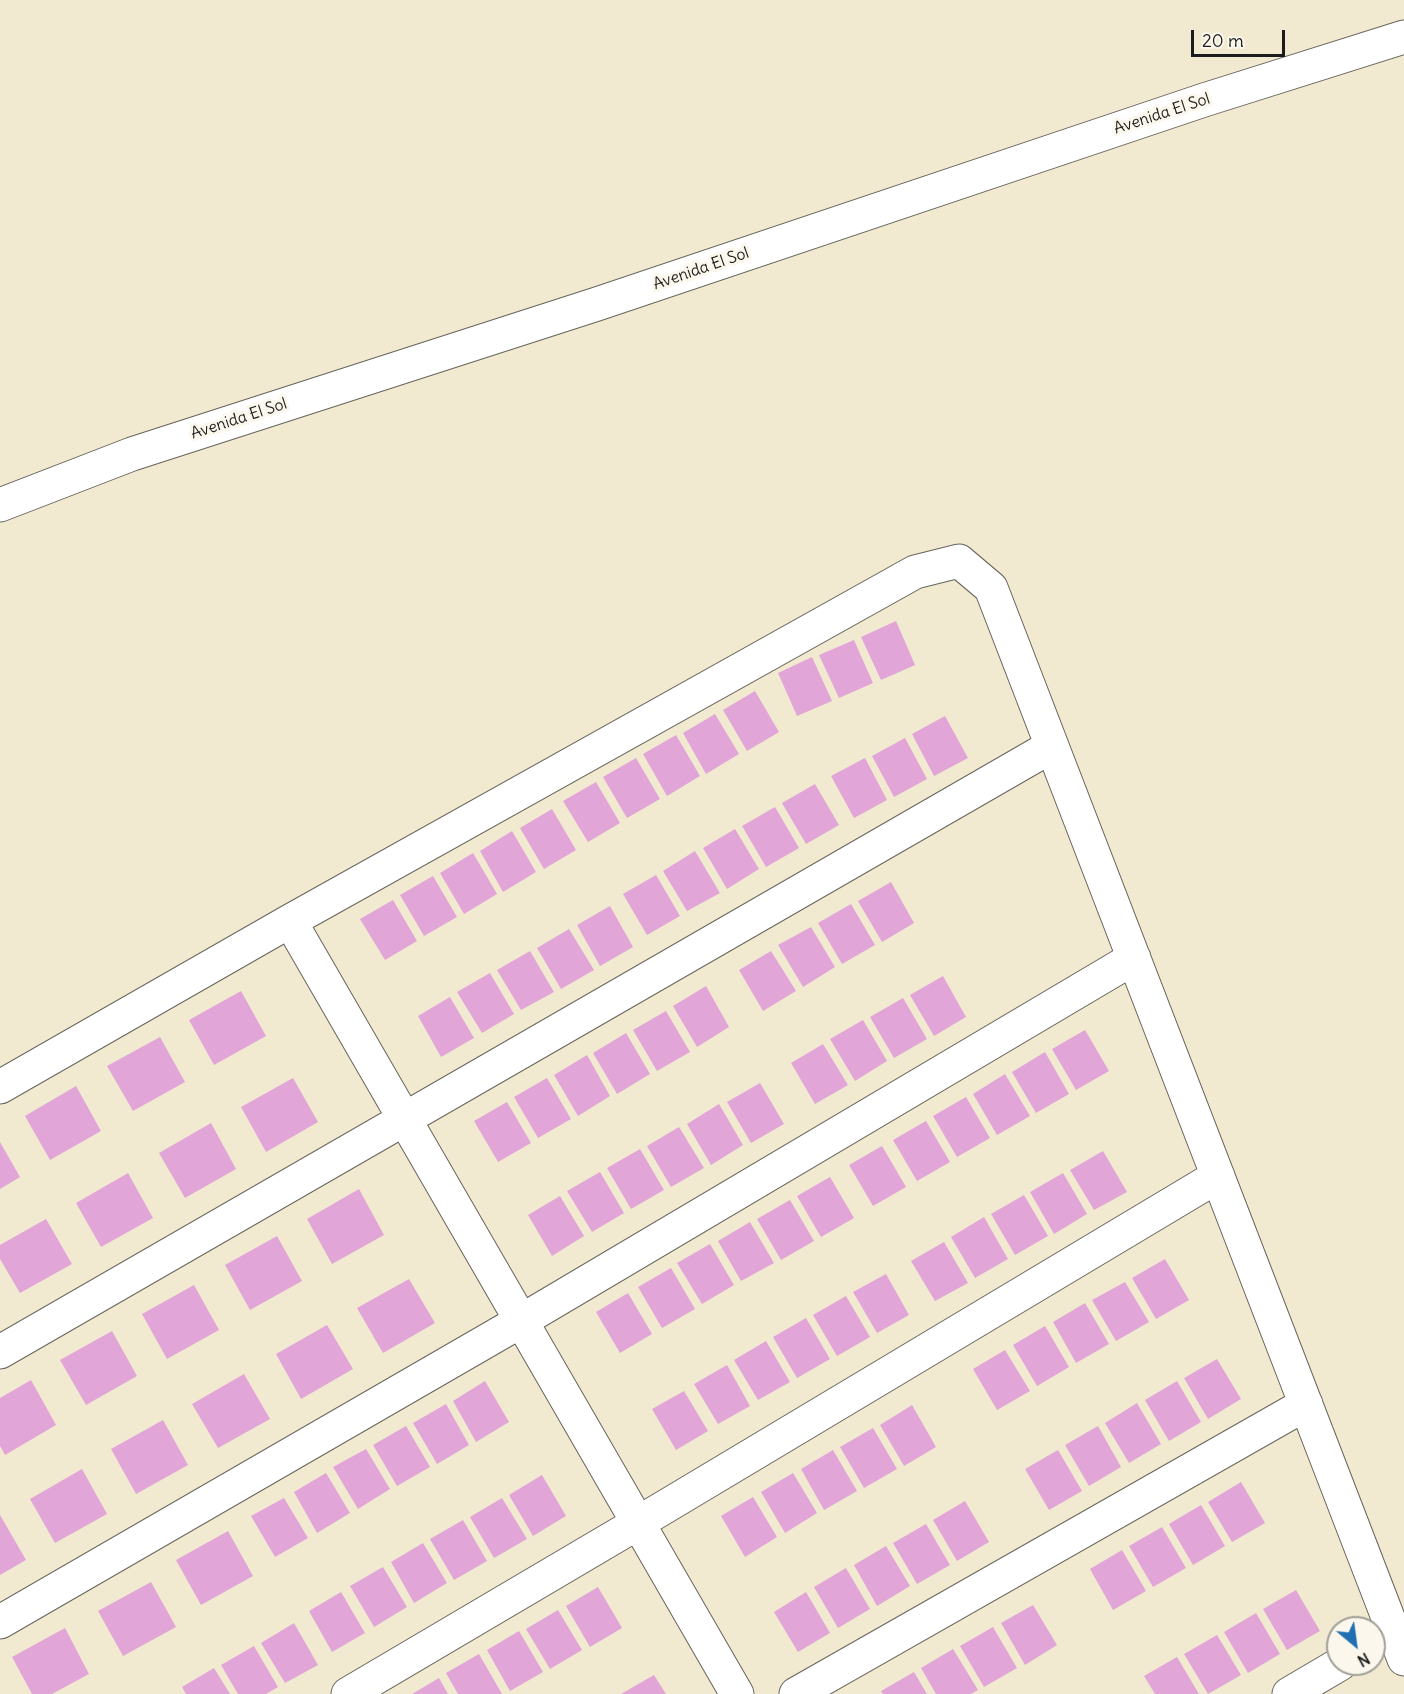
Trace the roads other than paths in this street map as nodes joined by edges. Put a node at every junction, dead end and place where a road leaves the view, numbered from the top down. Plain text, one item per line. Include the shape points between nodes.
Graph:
1 (1404, 37) edge
2 (0, 505) edge
3 (1052, 746) junction
4 (290, 921) junction
5 (1134, 958) junction
6 (0, 1087) edge
7 (405, 1119) junction
8 (1218, 1176) junction
9 (521, 1321) junction
10 (0, 1352) edge
11 (1306, 1404) junction
12 (638, 1523) junction
13 (0, 1622) edge
14 (1391, 1645) edge
15 (1326, 1672) edge
16 (348, 1694) edge
17 (737, 1694) edge
18 (796, 1694) edge
19 (1289, 1694) edge

1 - 2 street, Avenida El Sol via 132,454
3 - 4 street via 991,588 959,561 915,572
3 - 5 street
3 - 7 street
4 - 6 street
4 - 7 street
5 - 8 street
5 - 9 street
7 - 9 street
7 - 10 street
8 - 11 street
8 - 12 street
9 - 12 street
9 - 13 street
11 - 14 street
11 - 18 street
12 - 16 street
12 - 17 street
15 - 19 street

